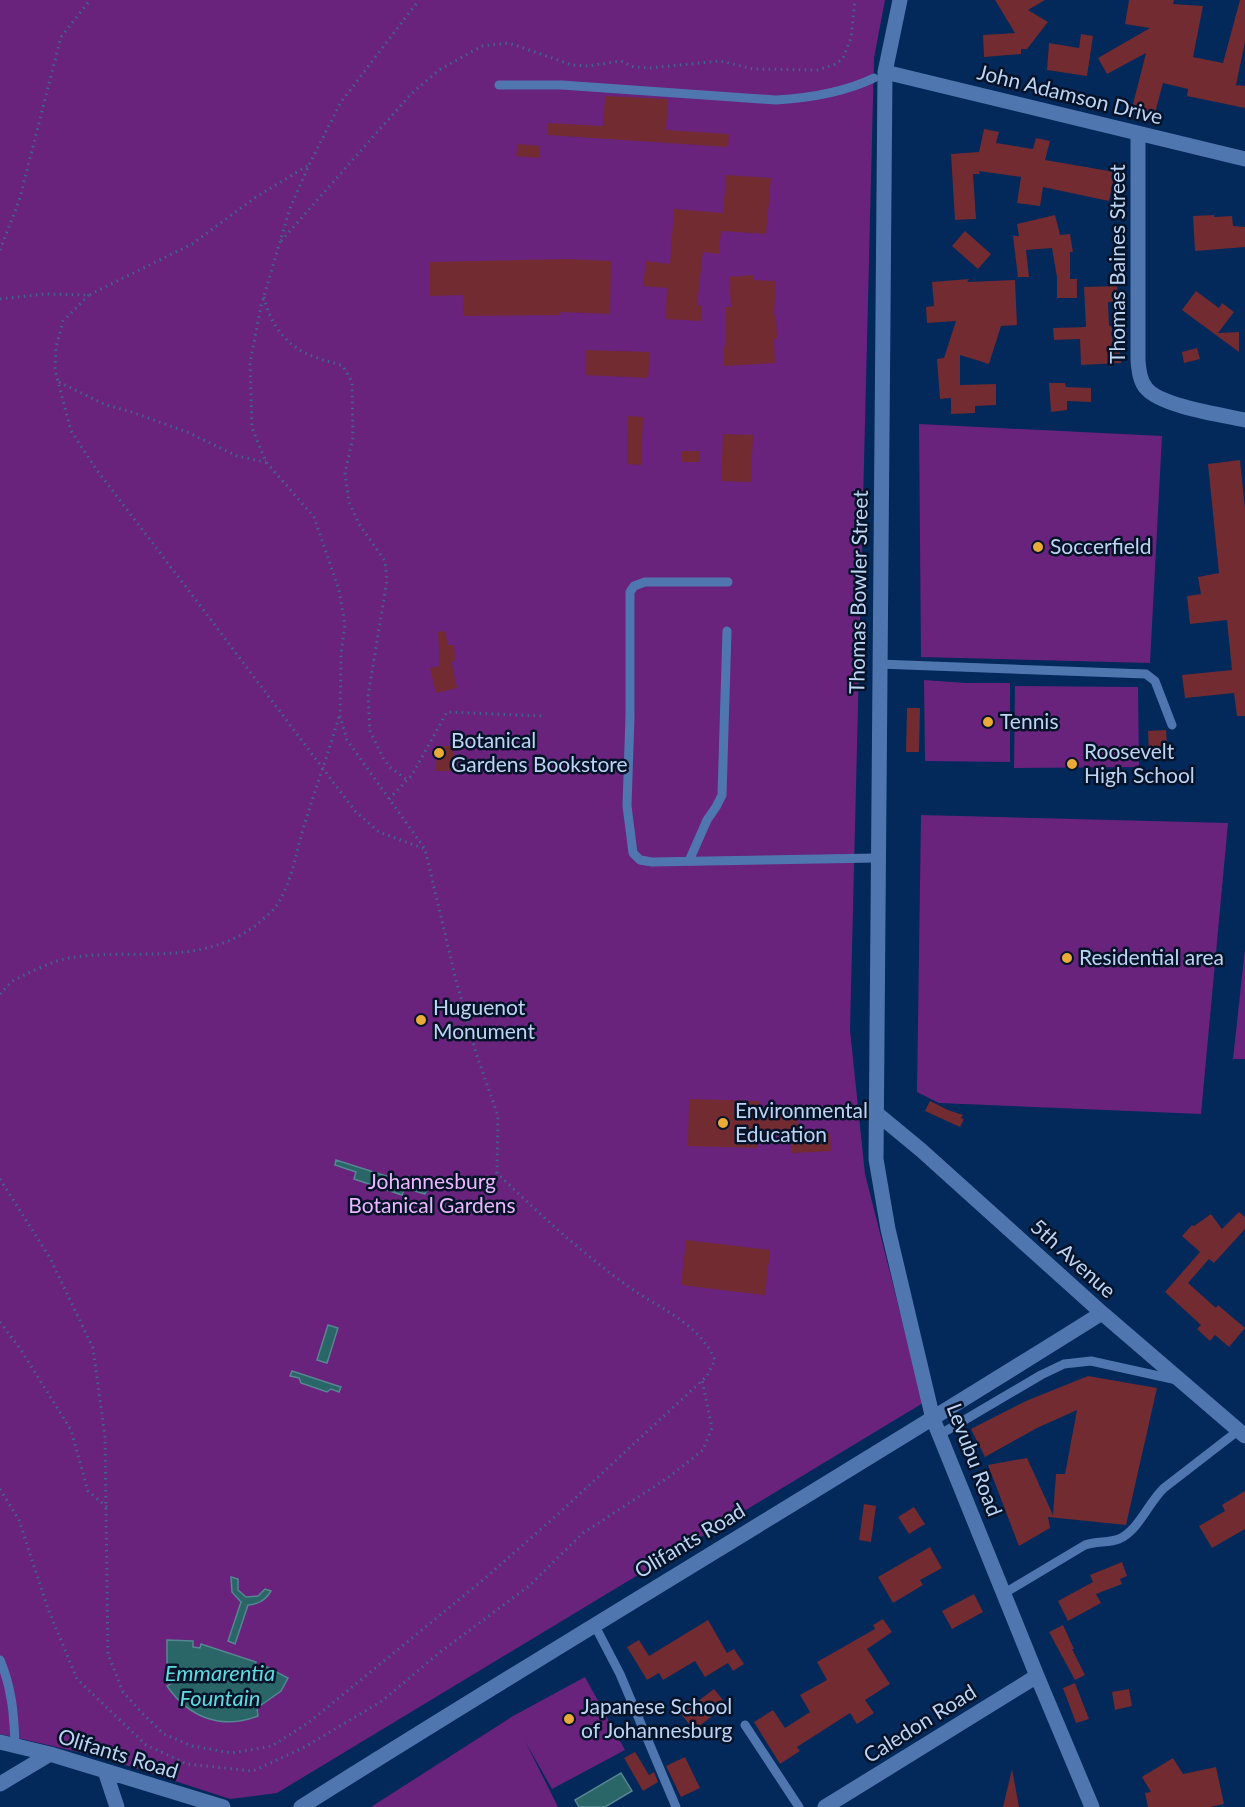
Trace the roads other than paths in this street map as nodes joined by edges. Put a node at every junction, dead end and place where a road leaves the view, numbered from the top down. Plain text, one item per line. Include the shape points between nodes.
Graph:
1 (900, 0) edge
2 (879, 75) junction
3 (499, 85) dead end
4 (1138, 133) junction
5 (1245, 159) edge
6 (1245, 420) edge
7 (728, 582) dead end
8 (727, 631) dead end
9 (879, 664) junction
10 (1173, 725) dead end
11 (877, 858) junction
12 (689, 861) junction
13 (875, 1112) junction
14 (1102, 1313) junction
15 (1181, 1381) junction
16 (933, 1419) junction
17 (1242, 1433) edge
18 (939, 1435) junction
19 (1003, 1594) junction
20 (594, 1624) junction
21 (1, 1665) edge
22 (1037, 1676) junction
23 (745, 1725) dead end
24 (7, 1743) edge
25 (50, 1754) junction
26 (105, 1771) junction
27 (0, 1784) edge
28 (117, 1807) edge
29 (223, 1807) edge
30 (301, 1807) edge
31 (676, 1807) edge
32 (799, 1807) edge
33 (825, 1807) edge
34 (1092, 1807) edge

1 - 2 street, Thomas Bowler Street
2 - 3 lane via 854,87 776,100 562,85
2 - 4 street, John Adamson Drive
2 - 9 street, Thomas Bowler Street
4 - 5 street, John Adamson Drive
4 - 6 street, Thomas Baines Street via 1140,377 1144,386 1159,398
7 - 12 lane via 645,582 634,586 629,599 627,806 633,852 640,860
8 - 12 lane via 722,795
9 - 10 lane via 1146,674 1155,681
9 - 11 street, Thomas Bowler Street
11 - 12 lane
11 - 13 street, Thomas Bowler Street
13 - 14 street, 5th Avenue
13 - 16 street, Levubu Road via 879,1180
14 - 15 street, 5th Avenue
14 - 16 street, Olifants Road
15 - 17 street, 5th Avenue
15 - 18 lane via 1091,1361 1064,1364
16 - 18 street, Levubu Road
16 - 20 street, Olifants Road
17 - 19 lane via 1164,1488 1132,1528 1117,1540 1085,1545
18 - 19 street, Levubu Road
19 - 22 street, Levubu Road
20 - 30 street, Olifants Road
20 - 31 lane via 620,1674
21 - 24 lane via 14,1710
22 - 33 street, Caledon Road
22 - 34 street, Levubu Road
23 - 32 lane
24 - 25 street, Olifants Road
25 - 26 street, Olifants Road
25 - 27 street
26 - 28 street
26 - 29 street, Olifants Road

